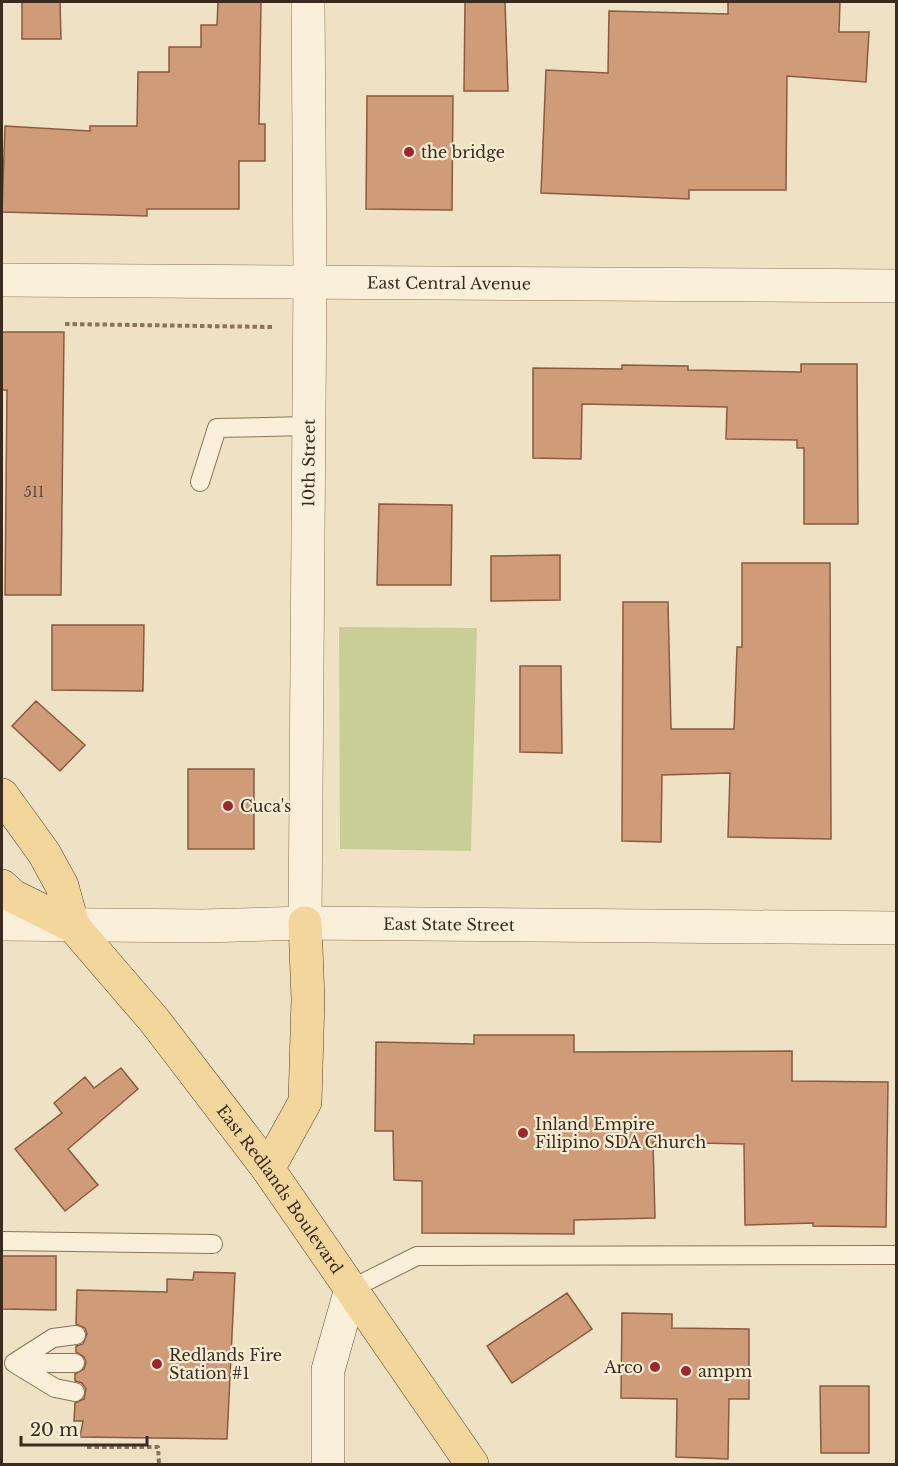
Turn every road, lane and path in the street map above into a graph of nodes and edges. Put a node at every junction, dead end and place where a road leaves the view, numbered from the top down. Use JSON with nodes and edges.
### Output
{"nodes":[{"id":1,"x":308,"y":2,"type":"edge"},
{"id":2,"x":2,"y":280,"type":"edge"},
{"id":3,"x":310,"y":280,"type":"junction"},
{"id":4,"x":897,"y":286,"type":"edge"},
{"id":5,"x":65,"y":324,"type":"dead end"},
{"id":6,"x":308,"y":328,"type":"junction"},
{"id":7,"x":308,"y":426,"type":"junction"},
{"id":8,"x":200,"y":482,"type":"dead end"},
{"id":9,"x":2,"y":795,"type":"edge"},
{"id":10,"x":2,"y":886,"type":"edge"},
{"id":11,"x":306,"y":923,"type":"junction"},
{"id":12,"x":2,"y":924,"type":"edge"},
{"id":13,"x":73,"y":926,"type":"junction"},
{"id":14,"x":897,"y":928,"type":"edge"},
{"id":15,"x":268,"y":1169,"type":"junction"},
{"id":16,"x":2,"y":1241,"type":"edge"},
{"id":17,"x":213,"y":1244,"type":"dead end"},
{"id":18,"x":897,"y":1256,"type":"edge"},
{"id":19,"x":351,"y":1288,"type":"junction"},
{"id":20,"x":76,"y":1335,"type":"dead end"},
{"id":21,"x":8,"y":1363,"type":"edge"},
{"id":22,"x":75,"y":1363,"type":"dead end"},
{"id":23,"x":75,"y":1392,"type":"dead end"},
{"id":24,"x":87,"y":1447,"type":"dead end"},
{"id":25,"x":159,"y":1464,"type":"edge"},
{"id":26,"x":328,"y":1464,"type":"edge"},
{"id":27,"x":472,"y":1464,"type":"edge"}],
"edges":[{"from":1,"to":3,"type":"street","name":"10th Street"},
{"from":2,"to":3,"type":"street","name":"East Central Avenue"},
{"from":3,"to":4,"type":"street","name":"East Central Avenue"},
{"from":3,"to":6,"type":"street","name":"10th Street"},
{"from":5,"to":6,"type":"path"},
{"from":6,"to":7,"type":"street","name":"10th Street"},
{"from":7,"to":8,"type":"lane"},
{"from":7,"to":11,"type":"street","name":"10th Street"},
{"from":9,"to":13,"type":"main road","name":"East Redlands Boulevard"},
{"from":10,"to":13,"type":"main road","name":"East Redlands Boulevard"},
{"from":11,"to":13,"type":"street","name":"East State Street"},
{"from":11,"to":14,"type":"street","name":"East State Street"},
{"from":11,"to":15,"type":"main road"},
{"from":12,"to":13,"type":"street","name":"East State Street"},
{"from":13,"to":15,"type":"main road","name":"East Redlands Boulevard"},
{"from":15,"to":19,"type":"main road","name":"East Redlands Boulevard"},
{"from":16,"to":17,"type":"lane"},
{"from":18,"to":19,"type":"lane"},
{"from":19,"to":26,"type":"street"},
{"from":19,"to":27,"type":"main road","name":"East Redlands Boulevard"},
{"from":20,"to":21,"type":"lane"},
{"from":21,"to":22,"type":"lane"},
{"from":21,"to":23,"type":"lane"},
{"from":24,"to":25,"type":"path"}]}
